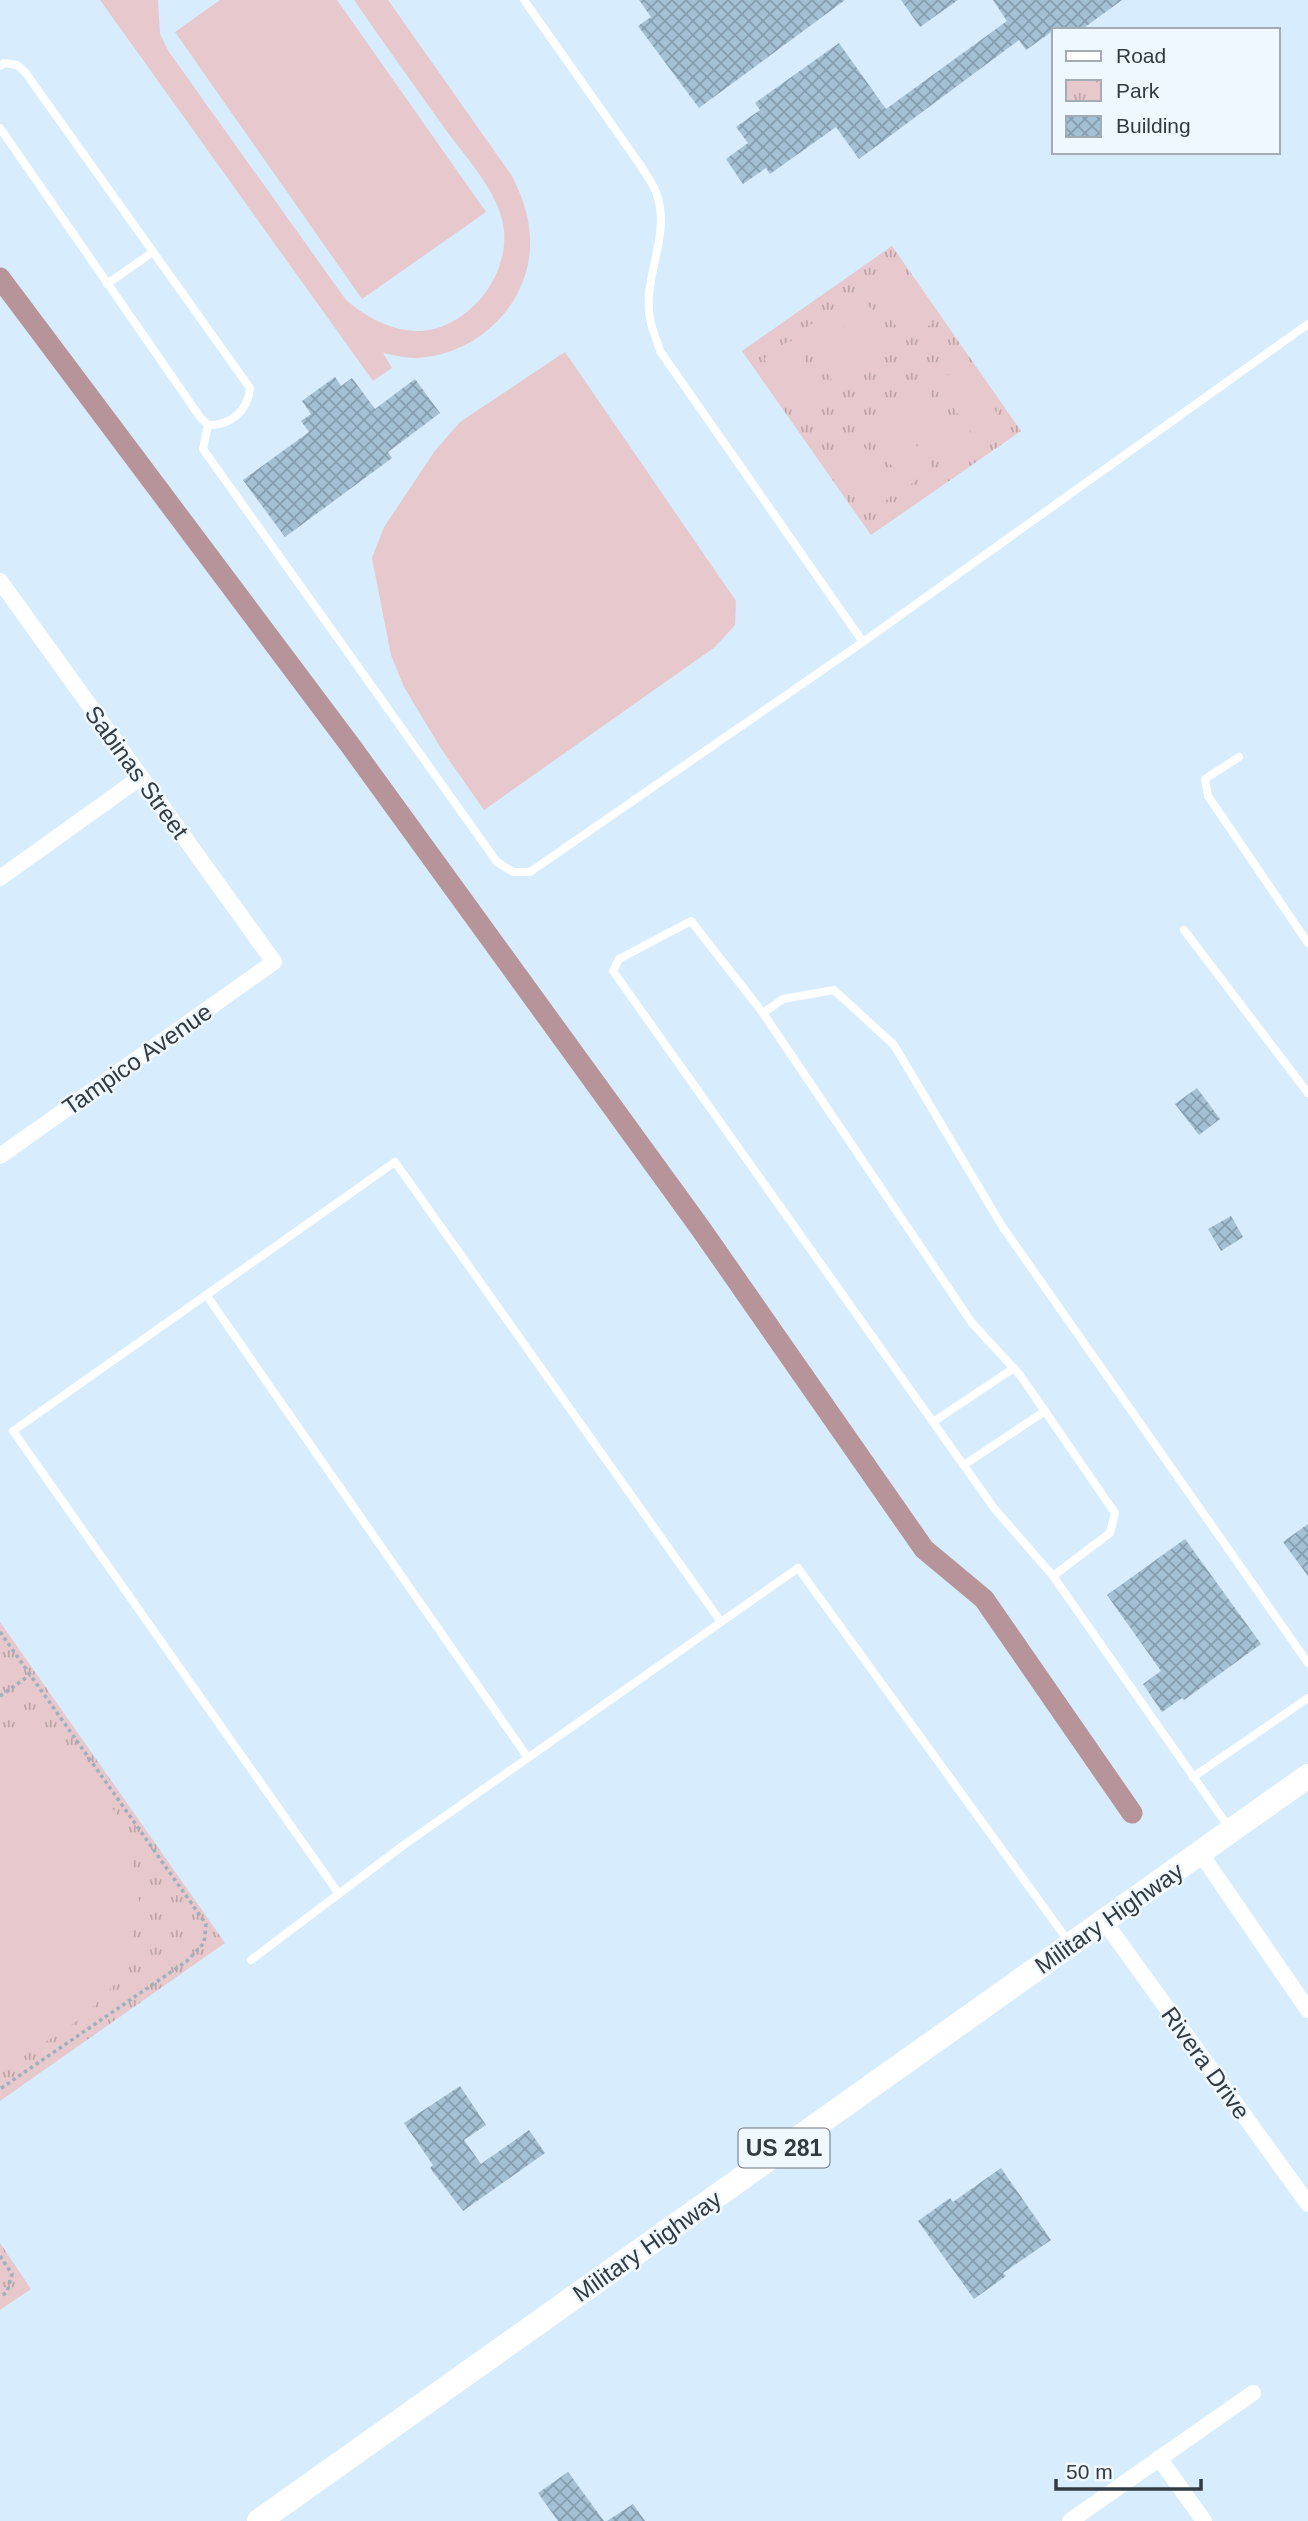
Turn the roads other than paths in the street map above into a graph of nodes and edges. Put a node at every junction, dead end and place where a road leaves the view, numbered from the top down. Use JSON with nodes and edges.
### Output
{"nodes":[{"id":1,"x":524,"y":0,"type":"edge"},
{"id":2,"x":0,"y":66,"type":"edge"},
{"id":3,"x":0,"y":128,"type":"edge"},
{"id":4,"x":153,"y":251,"type":"junction"},
{"id":5,"x":107,"y":284,"type":"junction"},
{"id":6,"x":1308,"y":324,"type":"edge"},
{"id":7,"x":208,"y":425,"type":"junction"},
{"id":8,"x":3,"y":592,"type":"edge"},
{"id":9,"x":863,"y":642,"type":"junction"},
{"id":10,"x":1239,"y":757,"type":"dead end"},
{"id":11,"x":141,"y":777,"type":"junction"},
{"id":12,"x":0,"y":878,"type":"edge"},
{"id":13,"x":1184,"y":930,"type":"dead end"},
{"id":14,"x":1308,"y":943,"type":"edge"},
{"id":15,"x":274,"y":962,"type":"joint"},
{"id":16,"x":763,"y":1013,"type":"junction"},
{"id":17,"x":1308,"y":1093,"type":"edge"},
{"id":18,"x":0,"y":1156,"type":"edge"},
{"id":19,"x":207,"y":1296,"type":"junction"},
{"id":20,"x":1014,"y":1368,"type":"junction"},
{"id":21,"x":1045,"y":1411,"type":"junction"},
{"id":22,"x":933,"y":1422,"type":"junction"},
{"id":23,"x":964,"y":1465,"type":"junction"},
{"id":24,"x":1053,"y":1576,"type":"junction"},
{"id":25,"x":721,"y":1622,"type":"junction"},
{"id":26,"x":1308,"y":1663,"type":"edge"},
{"id":27,"x":1308,"y":1698,"type":"edge"},
{"id":28,"x":528,"y":1758,"type":"junction"},
{"id":29,"x":1308,"y":1776,"type":"edge"},
{"id":30,"x":1194,"y":1777,"type":"junction"},
{"id":31,"x":1232,"y":1831,"type":"junction"},
{"id":32,"x":1201,"y":1854,"type":"junction"},
{"id":33,"x":339,"y":1894,"type":"junction"},
{"id":34,"x":1104,"y":1921,"type":"junction"},
{"id":35,"x":1070,"y":1944,"type":"junction"},
{"id":36,"x":251,"y":1960,"type":"dead end"},
{"id":37,"x":1308,"y":2010,"type":"edge"},
{"id":38,"x":1308,"y":2204,"type":"edge"},
{"id":39,"x":1253,"y":2393,"type":"dead end"},
{"id":40,"x":1159,"y":2458,"type":"junction"},
{"id":41,"x":259,"y":2521,"type":"edge"},
{"id":42,"x":1070,"y":2521,"type":"edge"},
{"id":43,"x":1204,"y":2521,"type":"edge"}],
"edges":[{"from":1,"to":9,"type":"lane"},
{"from":2,"to":4,"type":"lane"},
{"from":3,"to":5,"type":"lane"},
{"from":4,"to":5,"type":"lane"},
{"from":4,"to":7,"type":"lane"},
{"from":5,"to":7,"type":"lane"},
{"from":6,"to":9,"type":"lane"},
{"from":7,"to":9,"type":"lane"},
{"from":8,"to":11,"type":"street","name":"Sabinas Street"},
{"from":10,"to":14,"type":"lane"},
{"from":11,"to":12,"type":"street"},
{"from":11,"to":15,"type":"street","name":"Sabinas Street"},
{"from":13,"to":17,"type":"lane"},
{"from":15,"to":18,"type":"street","name":"Tampico Avenue"},
{"from":16,"to":20,"type":"lane"},
{"from":16,"to":22,"type":"lane"},
{"from":16,"to":26,"type":"lane"},
{"from":19,"to":25,"type":"lane"},
{"from":19,"to":28,"type":"lane"},
{"from":19,"to":33,"type":"lane"},
{"from":20,"to":21,"type":"lane"},
{"from":20,"to":22,"type":"lane"},
{"from":21,"to":23,"type":"lane"},
{"from":21,"to":24,"type":"lane"},
{"from":22,"to":23,"type":"lane"},
{"from":23,"to":24,"type":"lane"},
{"from":24,"to":30,"type":"lane"},
{"from":25,"to":28,"type":"lane"},
{"from":25,"to":35,"type":"lane"},
{"from":27,"to":30,"type":"lane"},
{"from":28,"to":33,"type":"lane"},
{"from":29,"to":31,"type":"main road","name":"Military Highway","number":"US 281"},
{"from":30,"to":31,"type":"lane"},
{"from":31,"to":32,"type":"main road","name":"Military Highway","number":"US 281"},
{"from":32,"to":34,"type":"main road","name":"Military Highway","number":"US 281"},
{"from":32,"to":37,"type":"street"},
{"from":33,"to":36,"type":"lane"},
{"from":34,"to":35,"type":"main road","name":"Military Highway","number":"US 281"},
{"from":34,"to":38,"type":"street","name":"Rivera Drive"},
{"from":35,"to":41,"type":"main road","name":"Military Highway","number":"US 281"},
{"from":39,"to":40,"type":"street"},
{"from":40,"to":42,"type":"street"},
{"from":40,"to":43,"type":"street"}]}
